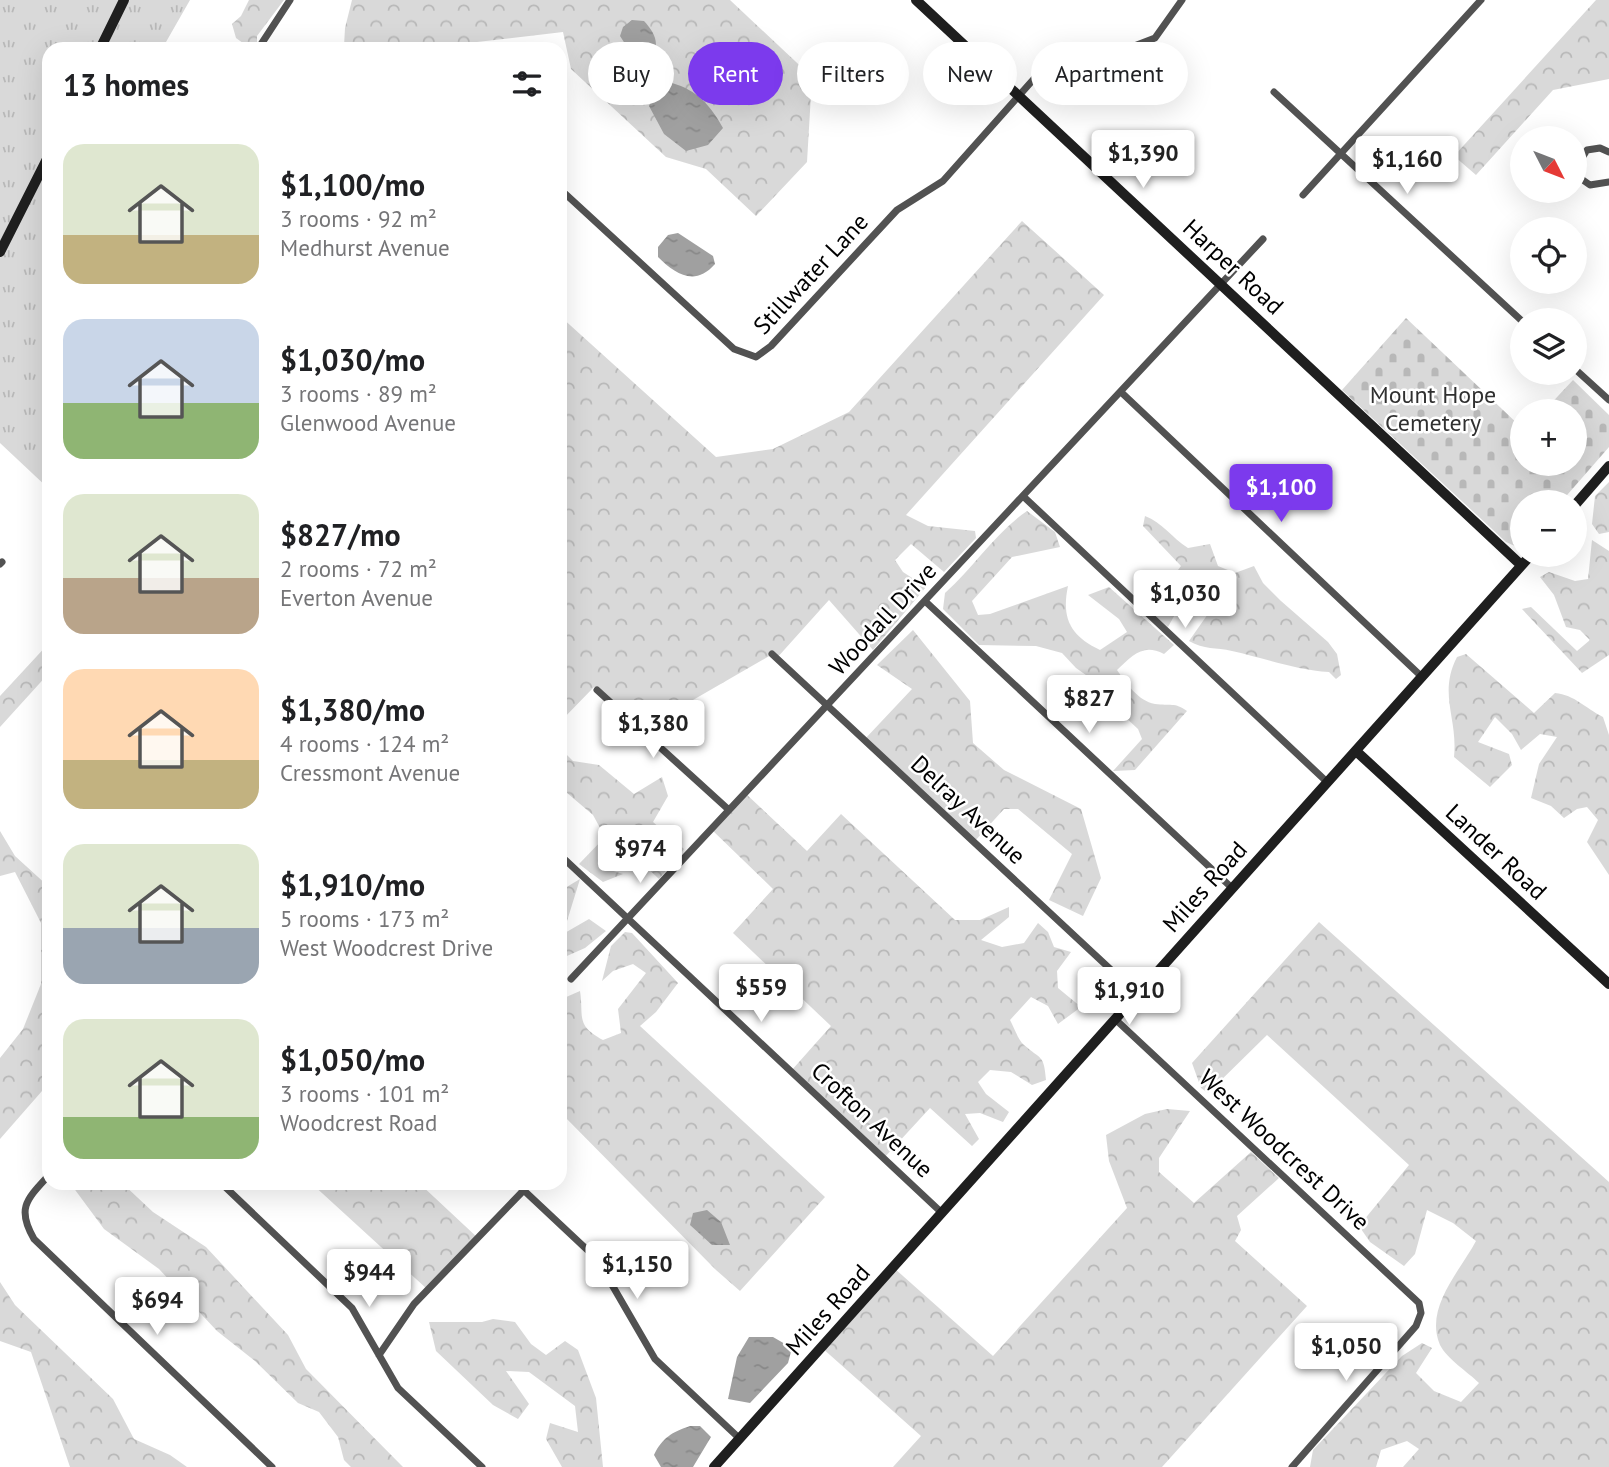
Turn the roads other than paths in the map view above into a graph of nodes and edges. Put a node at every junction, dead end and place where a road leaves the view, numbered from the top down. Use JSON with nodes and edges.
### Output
{"nodes":[{"id":1,"x":124,"y":0,"type":"edge"},
{"id":2,"x":290,"y":0,"type":"edge"},
{"id":3,"x":916,"y":0,"type":"edge"},
{"id":4,"x":1182,"y":0,"type":"edge"},
{"id":5,"x":1480,"y":0,"type":"edge"},
{"id":6,"x":103,"y":42,"type":"edge"},
{"id":7,"x":263,"y":42,"type":"edge"},
{"id":8,"x":1274,"y":92,"type":"dead end"},
{"id":9,"x":1020,"y":96,"type":"junction"},
{"id":10,"x":1609,"y":152,"type":"edge"},
{"id":11,"x":1341,"y":155,"type":"junction"},
{"id":12,"x":42,"y":169,"type":"edge"},
{"id":13,"x":1609,"y":182,"type":"edge"},
{"id":14,"x":567,"y":195,"type":"edge"},
{"id":15,"x":1303,"y":195,"type":"dead end"},
{"id":16,"x":1263,"y":239,"type":"dead end"},
{"id":17,"x":0,"y":252,"type":"edge"},
{"id":18,"x":1221,"y":284,"type":"junction"},
{"id":19,"x":1510,"y":310,"type":"edge"},
{"id":20,"x":1587,"y":380,"type":"edge"},
{"id":21,"x":1122,"y":393,"type":"junction"},
{"id":22,"x":1609,"y":400,"type":"edge"},
{"id":23,"x":1609,"y":466,"type":"edge"},
{"id":24,"x":1587,"y":491,"type":"edge"},
{"id":25,"x":1024,"y":497,"type":"junction"},
{"id":26,"x":1510,"y":555,"type":"edge"},
{"id":27,"x":1519,"y":567,"type":"edge"},
{"id":28,"x":926,"y":602,"type":"junction"},
{"id":29,"x":772,"y":654,"type":"dead end"},
{"id":30,"x":1421,"y":676,"type":"junction"},
{"id":31,"x":597,"y":690,"type":"dead end"},
{"id":32,"x":827,"y":705,"type":"junction"},
{"id":33,"x":1356,"y":751,"type":"junction"},
{"id":34,"x":1327,"y":782,"type":"junction"},
{"id":35,"x":729,"y":810,"type":"junction"},
{"id":36,"x":567,"y":862,"type":"edge"},
{"id":37,"x":1232,"y":888,"type":"junction"},
{"id":38,"x":628,"y":919,"type":"junction"},
{"id":39,"x":571,"y":979,"type":"dead end"},
{"id":40,"x":1609,"y":984,"type":"edge"},
{"id":41,"x":1137,"y":994,"type":"junction"},
{"id":42,"x":1115,"y":1019,"type":"junction"},
{"id":43,"x":42,"y":1182,"type":"edge"},
{"id":44,"x":228,"y":1190,"type":"edge"},
{"id":45,"x":524,"y":1190,"type":"joint"},
{"id":46,"x":942,"y":1213,"type":"junction"},
{"id":47,"x":379,"y":1355,"type":"junction"},
{"id":48,"x":739,"y":1438,"type":"junction"},
{"id":49,"x":272,"y":1467,"type":"edge"},
{"id":50,"x":482,"y":1467,"type":"edge"},
{"id":51,"x":714,"y":1467,"type":"edge"},
{"id":52,"x":1292,"y":1467,"type":"edge"}],
"edges":[{"from":1,"to":6,"type":"street"},
{"from":2,"to":7,"type":"street"},
{"from":3,"to":9,"type":"street","name":"Harper Road"},
{"from":4,"to":9,"type":"street"},
{"from":5,"to":11,"type":"street"},
{"from":8,"to":11,"type":"street"},
{"from":9,"to":14,"type":"street","name":"Stillwater Lane"},
{"from":9,"to":18,"type":"street","name":"Harper Road"},
{"from":10,"to":13,"type":"street"},
{"from":11,"to":15,"type":"street"},
{"from":11,"to":19,"type":"street"},
{"from":12,"to":17,"type":"street"},
{"from":16,"to":18,"type":"street","name":"Woodall Drive"},
{"from":18,"to":21,"type":"street","name":"Woodall Drive"},
{"from":18,"to":26,"type":"street","name":"Harper Road"},
{"from":20,"to":22,"type":"street"},
{"from":21,"to":25,"type":"street","name":"Woodall Drive"},
{"from":21,"to":30,"type":"street"},
{"from":23,"to":24,"type":"street"},
{"from":25,"to":28,"type":"street","name":"Woodall Drive"},
{"from":25,"to":34,"type":"street"},
{"from":27,"to":30,"type":"street","name":"Miles Road"},
{"from":28,"to":32,"type":"street","name":"Woodall Drive"},
{"from":28,"to":37,"type":"street"},
{"from":29,"to":32,"type":"street","name":"Delray Avenue"},
{"from":30,"to":33,"type":"street","name":"Miles Road"},
{"from":31,"to":35,"type":"street"},
{"from":32,"to":35,"type":"street","name":"Woodall Drive"},
{"from":32,"to":41,"type":"street","name":"Delray Avenue"},
{"from":33,"to":34,"type":"street","name":"Miles Road"},
{"from":33,"to":40,"type":"street","name":"Lander Road"},
{"from":34,"to":37,"type":"street","name":"Miles Road"},
{"from":35,"to":38,"type":"street","name":"Woodall Drive"},
{"from":36,"to":38,"type":"street","name":"Crofton Avenue"},
{"from":37,"to":41,"type":"street","name":"Miles Road"},
{"from":38,"to":39,"type":"street","name":"Woodall Drive"},
{"from":38,"to":46,"type":"street","name":"Crofton Avenue"},
{"from":41,"to":42,"type":"street","name":"Miles Road"},
{"from":42,"to":46,"type":"street","name":"Miles Road"},
{"from":42,"to":52,"type":"street","name":"West Woodcrest Drive"},
{"from":43,"to":49,"type":"street"},
{"from":44,"to":47,"type":"street"},
{"from":45,"to":47,"type":"street"},
{"from":45,"to":48,"type":"street"},
{"from":46,"to":48,"type":"street","name":"Miles Road"},
{"from":47,"to":50,"type":"street"},
{"from":48,"to":51,"type":"street","name":"Miles Road"}]}
